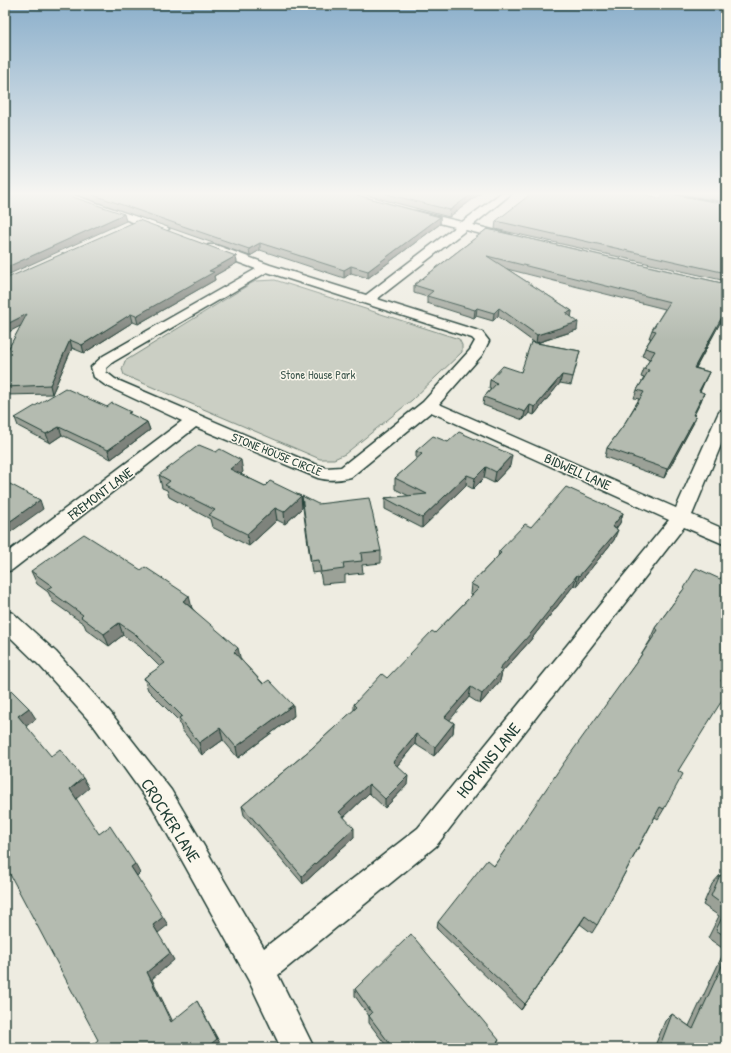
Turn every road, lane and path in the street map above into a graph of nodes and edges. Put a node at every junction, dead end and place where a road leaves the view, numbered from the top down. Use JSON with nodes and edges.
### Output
{"nodes":[{"id":1,"x":442,"y":242,"type":"edge"},
{"id":2,"x":199,"y":243,"type":"edge"},
{"id":3,"x":266,"y":268,"type":"junction"},
{"id":4,"x":368,"y":300,"type":"junction"},
{"id":5,"x":430,"y":405,"type":"junction"},
{"id":6,"x":726,"y":414,"type":"edge"},
{"id":7,"x":194,"y":420,"type":"junction"},
{"id":8,"x":682,"y":517,"type":"junction"},
{"id":9,"x":726,"y":538,"type":"edge"},
{"id":10,"x":5,"y":565,"type":"edge"},
{"id":11,"x":5,"y":619,"type":"edge"},
{"id":12,"x":260,"y":970,"type":"junction"},
{"id":13,"x":298,"y":1048,"type":"edge"}],
"edges":[{"from":1,"to":4,"type":"street"},
{"from":2,"to":3,"type":"street"},
{"from":3,"to":4,"type":"street","name":"STONE HOUSE CIRCLE"},
{"from":3,"to":7,"type":"street","name":"STONE HOUSE CIRCLE"},
{"from":4,"to":5,"type":"street","name":"STONE HOUSE CIRCLE"},
{"from":5,"to":7,"type":"street","name":"STONE HOUSE CIRCLE"},
{"from":5,"to":8,"type":"street","name":"BIDWELL LANE"},
{"from":6,"to":8,"type":"street","name":"HOPKINS LANE"},
{"from":7,"to":10,"type":"street","name":"FREMONT LANE"},
{"from":8,"to":9,"type":"street","name":"BIDWELL LANE"},
{"from":8,"to":12,"type":"street","name":"HOPKINS LANE"},
{"from":11,"to":12,"type":"street","name":"CROCKER LANE"},
{"from":12,"to":13,"type":"street","name":"CROCKER LANE"}]}
